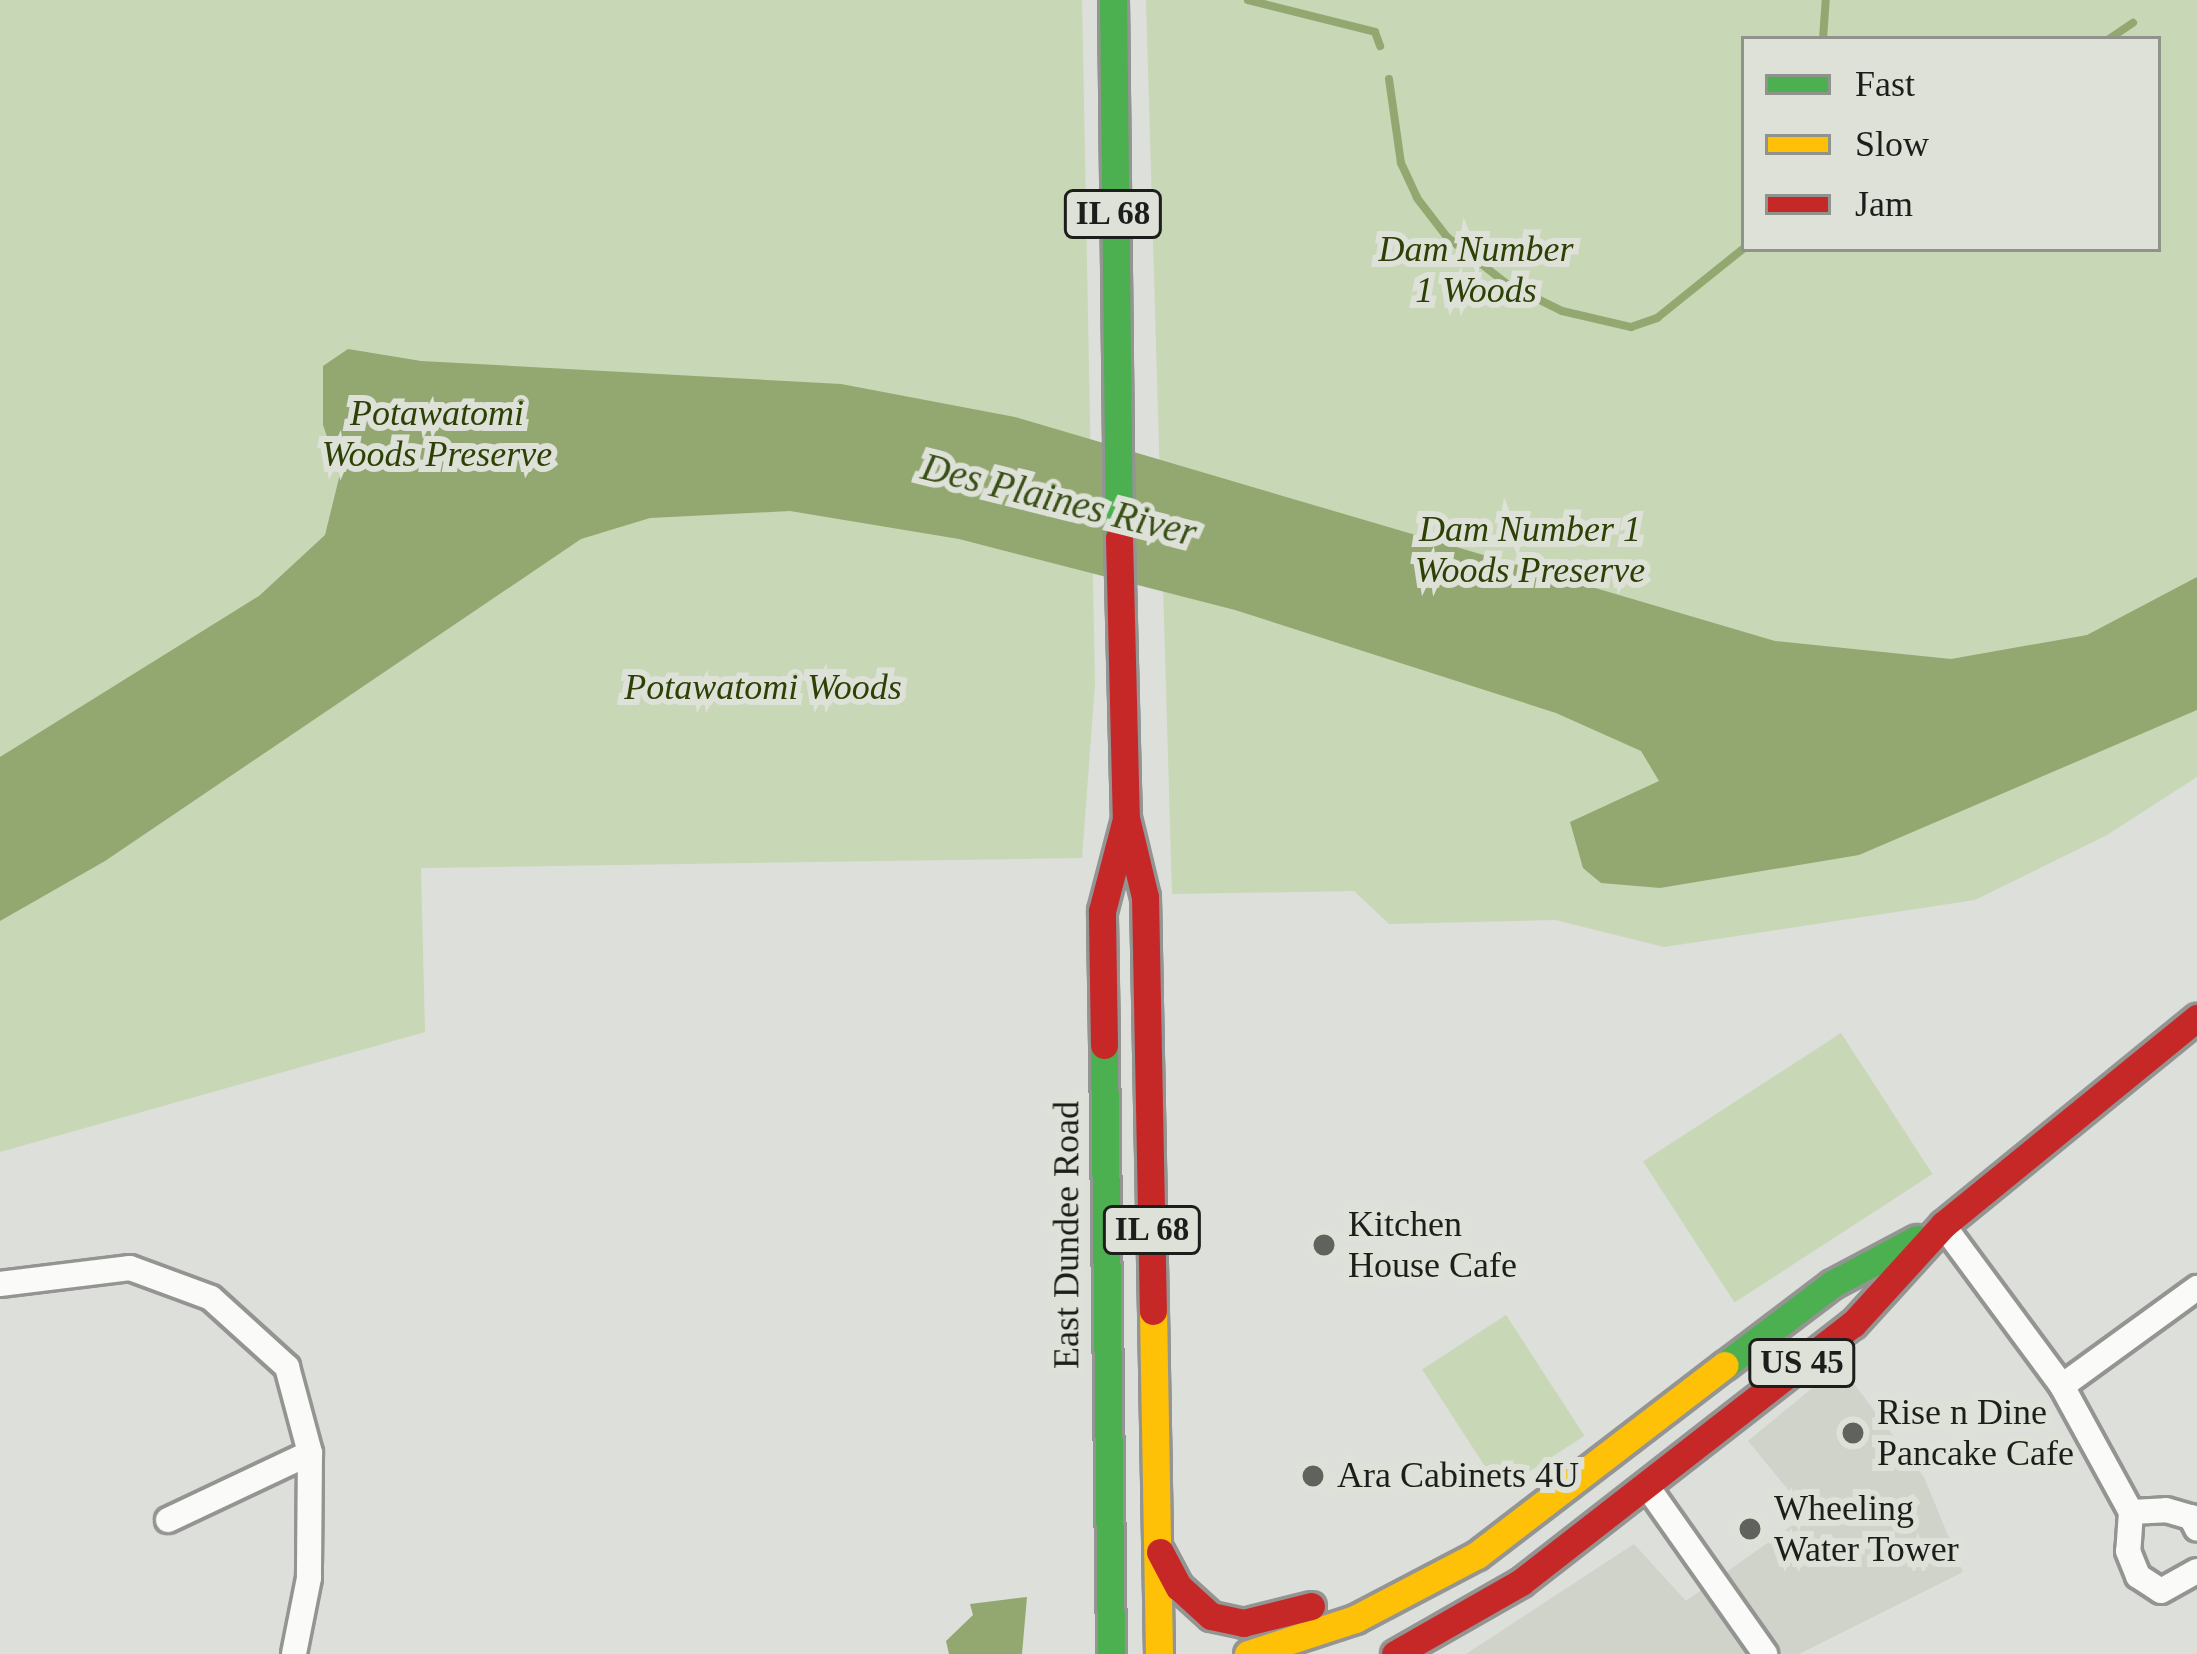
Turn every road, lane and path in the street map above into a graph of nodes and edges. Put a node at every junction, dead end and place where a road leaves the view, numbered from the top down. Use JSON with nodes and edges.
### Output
{"nodes":[{"id":1,"x":1113,"y":0,"type":"edge"},
{"id":2,"x":1126,"y":818,"type":"junction"},
{"id":3,"x":2197,"y":1018,"type":"edge"},
{"id":4,"x":1943,"y":1225,"type":"junction"},
{"id":5,"x":0,"y":1285,"type":"edge"},
{"id":6,"x":2197,"y":1288,"type":"edge"},
{"id":7,"x":2062,"y":1386,"type":"junction"},
{"id":8,"x":310,"y":1453,"type":"junction"},
{"id":9,"x":1646,"y":1485,"type":"junction"},
{"id":10,"x":2132,"y":1512,"type":"junction"},
{"id":11,"x":168,"y":1520,"type":"dead end"},
{"id":12,"x":2197,"y":1529,"type":"edge"},
{"id":13,"x":1159,"y":1550,"type":"junction"},
{"id":14,"x":1477,"y":1555,"type":"junction"},
{"id":15,"x":2197,"y":1571,"type":"edge"},
{"id":16,"x":294,"y":1654,"type":"edge"},
{"id":17,"x":1111,"y":1654,"type":"edge"},
{"id":18,"x":1159,"y":1654,"type":"edge"},
{"id":19,"x":1248,"y":1654,"type":"edge"},
{"id":20,"x":1395,"y":1654,"type":"edge"},
{"id":21,"x":1765,"y":1654,"type":"edge"}],
"edges":[{"from":1,"to":2,"type":"main road","name":"East Dundee Road","number":"IL 68"},
{"from":2,"to":13,"type":"main road","name":"East Dundee Road","number":"IL 68"},
{"from":2,"to":17,"type":"main road","name":"East Dundee Road","number":"IL 68"},
{"from":3,"to":4,"type":"main road","number":"US 45"},
{"from":4,"to":7,"type":"street"},
{"from":4,"to":9,"type":"main road","number":"US 45"},
{"from":4,"to":14,"type":"main road","number":"US 45"},
{"from":5,"to":8,"type":"street"},
{"from":6,"to":7,"type":"street"},
{"from":7,"to":10,"type":"street"},
{"from":8,"to":11,"type":"street"},
{"from":8,"to":16,"type":"street"},
{"from":9,"to":20,"type":"main road","number":"US 45"},
{"from":9,"to":21,"type":"street"},
{"from":10,"to":12,"type":"street"},
{"from":10,"to":15,"type":"street"},
{"from":13,"to":14,"type":"main road"},
{"from":13,"to":18,"type":"main road","name":"East Dundee Road","number":"IL 68"},
{"from":14,"to":19,"type":"main road","number":"US 45"}]}
